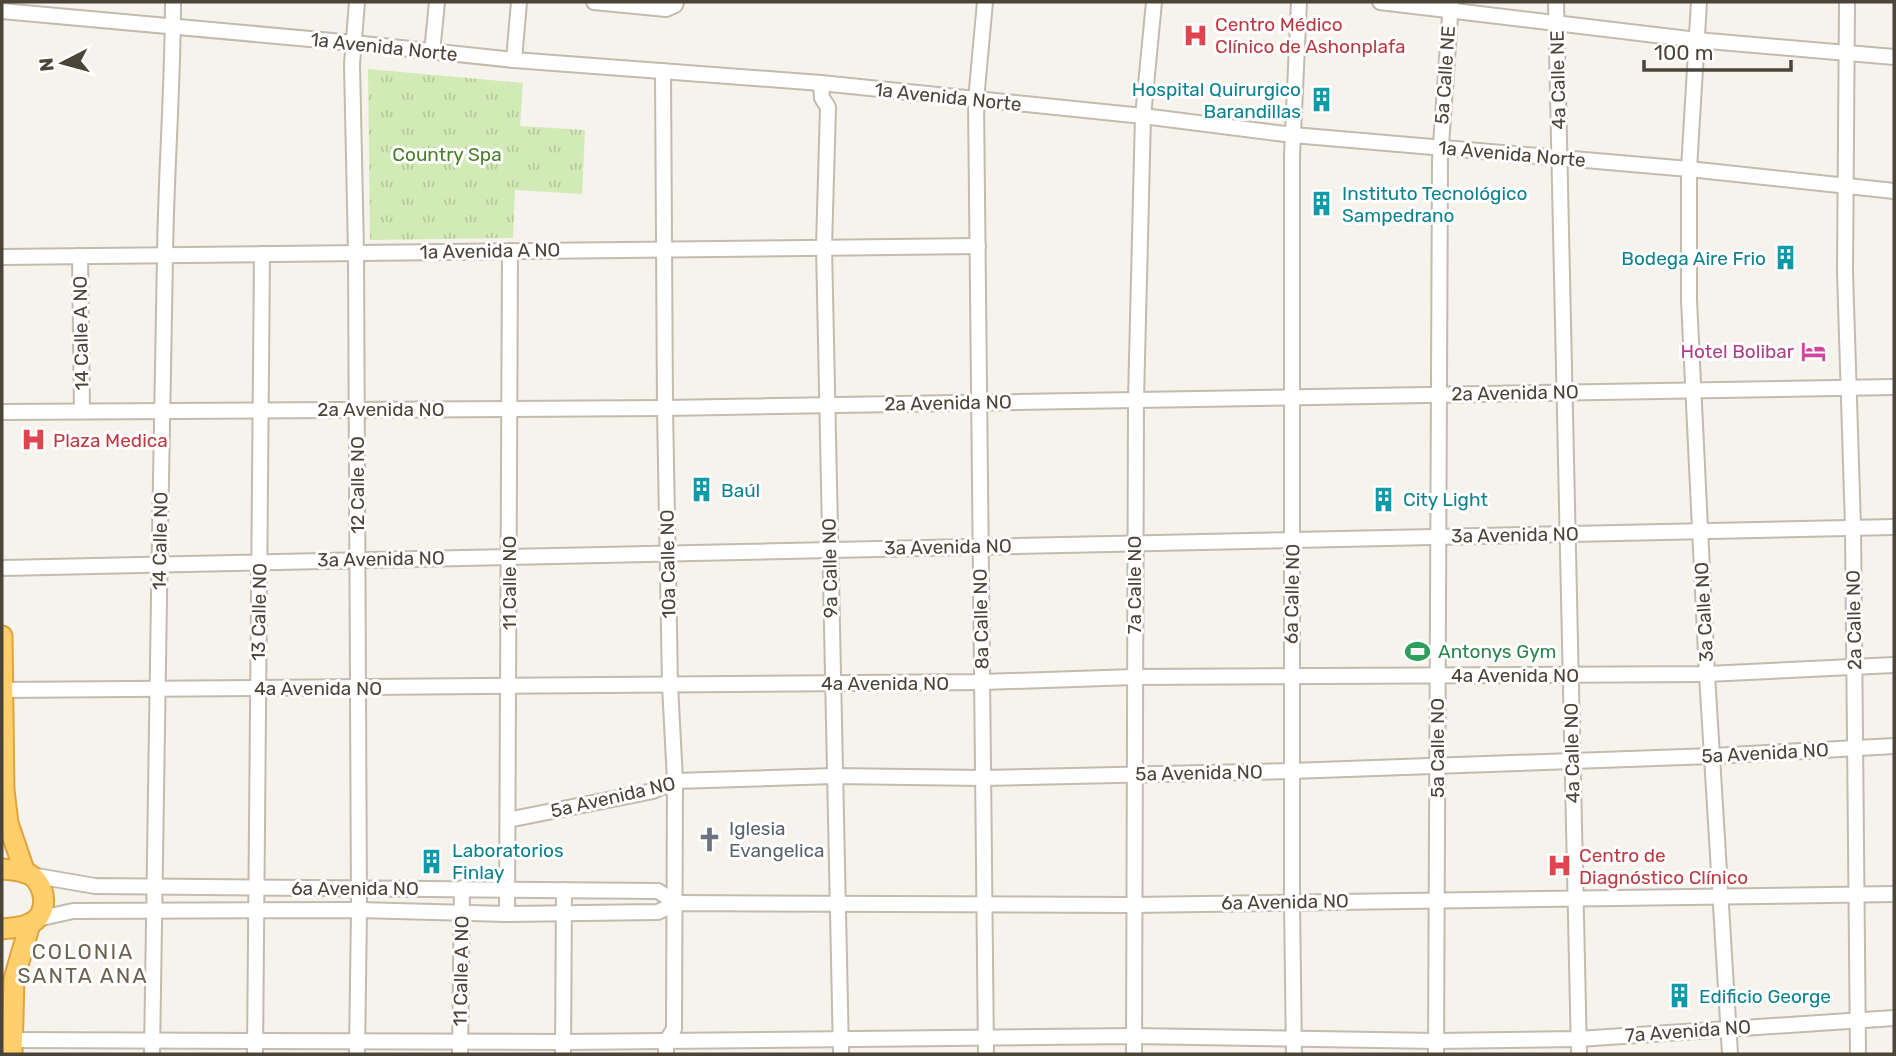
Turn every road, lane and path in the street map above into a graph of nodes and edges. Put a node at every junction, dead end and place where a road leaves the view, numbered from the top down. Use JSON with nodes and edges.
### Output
{"nodes":[{"id":1,"x":82,"y":2,"type":"edge"},
{"id":2,"x":173,"y":2,"type":"edge"},
{"id":3,"x":358,"y":2,"type":"edge"},
{"id":4,"x":437,"y":2,"type":"edge"},
{"id":5,"x":519,"y":2,"type":"edge"},
{"id":6,"x":594,"y":2,"type":"edge"},
{"id":7,"x":676,"y":2,"type":"edge"},
{"id":8,"x":985,"y":2,"type":"edge"},
{"id":9,"x":1154,"y":2,"type":"edge"},
{"id":10,"x":1299,"y":2,"type":"edge"},
{"id":11,"x":1380,"y":2,"type":"edge"},
{"id":12,"x":1556,"y":2,"type":"edge"},
{"id":13,"x":1699,"y":2,"type":"edge"},
{"id":14,"x":1847,"y":2,"type":"edge"},
{"id":15,"x":1450,"y":5,"type":"edge"},
{"id":16,"x":2,"y":11,"type":"edge"},
{"id":17,"x":82,"y":18,"type":"junction"},
{"id":18,"x":1556,"y":21,"type":"junction"},
{"id":19,"x":173,"y":27,"type":"junction"},
{"id":20,"x":1697,"y":40,"type":"junction"},
{"id":21,"x":354,"y":43,"type":"junction"},
{"id":22,"x":432,"y":52,"type":"junction"},
{"id":23,"x":1847,"y":52,"type":"junction"},
{"id":24,"x":1894,"y":57,"type":"edge"},
{"id":25,"x":514,"y":60,"type":"junction"},
{"id":26,"x":663,"y":71,"type":"junction"},
{"id":27,"x":821,"y":83,"type":"junction"},
{"id":28,"x":976,"y":100,"type":"junction"},
{"id":29,"x":1143,"y":116,"type":"junction"},
{"id":30,"x":1293,"y":135,"type":"junction"},
{"id":31,"x":1441,"y":147,"type":"junction"},
{"id":32,"x":1560,"y":158,"type":"junction"},
{"id":33,"x":1689,"y":169,"type":"junction"},
{"id":34,"x":1846,"y":186,"type":"junction"},
{"id":35,"x":1894,"y":191,"type":"edge"},
{"id":36,"x":978,"y":246,"type":"junction"},
{"id":37,"x":824,"y":247,"type":"junction"},
{"id":38,"x":665,"y":249,"type":"junction"},
{"id":39,"x":510,"y":251,"type":"junction"},
{"id":40,"x":356,"y":253,"type":"junction"},
{"id":41,"x":262,"y":254,"type":"junction"},
{"id":42,"x":165,"y":255,"type":"junction"},
{"id":43,"x":79,"y":256,"type":"junction"},
{"id":44,"x":2,"y":257,"type":"edge"},
{"id":45,"x":1894,"y":387,"type":"edge"},
{"id":46,"x":1849,"y":388,"type":"junction"},
{"id":47,"x":1692,"y":390,"type":"junction"},
{"id":48,"x":1565,"y":393,"type":"junction"},
{"id":49,"x":1437,"y":395,"type":"junction"},
{"id":50,"x":1291,"y":397,"type":"junction"},
{"id":51,"x":1136,"y":400,"type":"junction"},
{"id":52,"x":979,"y":403,"type":"junction"},
{"id":53,"x":827,"y":405,"type":"junction"},
{"id":54,"x":509,"y":408,"type":"junction"},
{"id":55,"x":665,"y":408,"type":"junction"},
{"id":56,"x":261,"y":409,"type":"junction"},
{"id":57,"x":356,"y":409,"type":"junction"},
{"id":58,"x":164,"y":410,"type":"junction"},
{"id":59,"x":82,"y":411,"type":"junction"},
{"id":60,"x":2,"y":412,"type":"edge"},
{"id":61,"x":1853,"y":527,"type":"junction"},
{"id":62,"x":1894,"y":527,"type":"edge"},
{"id":63,"x":1700,"y":531,"type":"junction"},
{"id":64,"x":1568,"y":534,"type":"junction"},
{"id":65,"x":1437,"y":537,"type":"junction"},
{"id":66,"x":1293,"y":540,"type":"junction"},
{"id":67,"x":1135,"y":543,"type":"junction"},
{"id":68,"x":981,"y":546,"type":"junction"},
{"id":69,"x":830,"y":550,"type":"junction"},
{"id":70,"x":668,"y":553,"type":"junction"},
{"id":71,"x":509,"y":556,"type":"junction"},
{"id":72,"x":357,"y":560,"type":"junction"},
{"id":73,"x":259,"y":562,"type":"junction"},
{"id":74,"x":159,"y":564,"type":"junction"},
{"id":75,"x":2,"y":568,"type":"edge"},
{"id":76,"x":2,"y":636,"type":"edge"},
{"id":77,"x":1894,"y":664,"type":"edge"},
{"id":78,"x":1855,"y":666,"type":"junction"},
{"id":79,"x":1707,"y":674,"type":"junction"},
{"id":80,"x":1437,"y":675,"type":"junction"},
{"id":81,"x":1571,"y":675,"type":"junction"},
{"id":82,"x":1292,"y":676,"type":"junction"},
{"id":83,"x":1134,"y":677,"type":"junction"},
{"id":84,"x":982,"y":682,"type":"junction"},
{"id":85,"x":833,"y":683,"type":"junction"},
{"id":86,"x":670,"y":685,"type":"junction"},
{"id":87,"x":508,"y":686,"type":"junction"},
{"id":88,"x":157,"y":687,"type":"junction"},
{"id":89,"x":358,"y":688,"type":"junction"},
{"id":90,"x":258,"y":689,"type":"junction"},
{"id":91,"x":2,"y":690,"type":"edge"},
{"id":92,"x":1894,"y":746,"type":"edge"},
{"id":93,"x":1854,"y":748,"type":"junction"},
{"id":94,"x":1712,"y":756,"type":"junction"},
{"id":95,"x":1573,"y":759,"type":"junction"},
{"id":96,"x":1437,"y":765,"type":"junction"},
{"id":97,"x":1292,"y":771,"type":"junction"},
{"id":98,"x":1134,"y":775,"type":"junction"},
{"id":99,"x":834,"y":776,"type":"junction"},
{"id":100,"x":983,"y":778,"type":"junction"},
{"id":101,"x":675,"y":781,"type":"junction"},
{"id":102,"x":508,"y":820,"type":"junction"},
{"id":103,"x":2,"y":869,"type":"edge"},
{"id":104,"x":28,"y":874,"type":"junction"},
{"id":105,"x":153,"y":886,"type":"junction"},
{"id":106,"x":256,"y":888,"type":"junction"},
{"id":107,"x":359,"y":888,"type":"junction"},
{"id":108,"x":462,"y":888,"type":"junction"},
{"id":109,"x":508,"y":888,"type":"junction"},
{"id":110,"x":564,"y":890,"type":"junction"},
{"id":111,"x":1894,"y":894,"type":"edge"},
{"id":112,"x":1856,"y":896,"type":"junction"},
{"id":113,"x":1719,"y":897,"type":"junction"},
{"id":114,"x":1575,"y":898,"type":"junction"},
{"id":115,"x":1436,"y":900,"type":"junction"},
{"id":116,"x":676,"y":902,"type":"junction"},
{"id":117,"x":1292,"y":902,"type":"junction"},
{"id":118,"x":837,"y":904,"type":"junction"},
{"id":119,"x":984,"y":905,"type":"junction"},
{"id":120,"x":1133,"y":905,"type":"junction"},
{"id":121,"x":359,"y":910,"type":"junction"},
{"id":122,"x":153,"y":911,"type":"junction"},
{"id":123,"x":256,"y":911,"type":"junction"},
{"id":124,"x":461,"y":913,"type":"junction"},
{"id":125,"x":564,"y":913,"type":"junction"},
{"id":126,"x":507,"y":914,"type":"junction"},
{"id":127,"x":33,"y":921,"type":"junction"},
{"id":128,"x":2,"y":929,"type":"edge"},
{"id":129,"x":1894,"y":1018,"type":"edge"},
{"id":130,"x":1857,"y":1020,"type":"junction"},
{"id":131,"x":1729,"y":1029,"type":"junction"},
{"id":132,"x":1134,"y":1036,"type":"junction"},
{"id":133,"x":841,"y":1038,"type":"junction"},
{"id":134,"x":986,"y":1038,"type":"junction"},
{"id":135,"x":1578,"y":1039,"type":"junction"},
{"id":136,"x":12,"y":1047,"type":"edge"},
{"id":137,"x":152,"y":1047,"type":"edge"},
{"id":138,"x":255,"y":1047,"type":"edge"},
{"id":139,"x":357,"y":1047,"type":"edge"},
{"id":140,"x":1294,"y":1047,"type":"edge"},
{"id":141,"x":1436,"y":1047,"type":"edge"},
{"id":142,"x":460,"y":1048,"type":"edge"},
{"id":143,"x":563,"y":1048,"type":"edge"},
{"id":144,"x":666,"y":1048,"type":"edge"},
{"id":145,"x":841,"y":1054,"type":"edge"},
{"id":146,"x":986,"y":1054,"type":"edge"},
{"id":147,"x":1134,"y":1054,"type":"edge"},
{"id":148,"x":1578,"y":1054,"type":"edge"},
{"id":149,"x":1730,"y":1054,"type":"edge"},
{"id":150,"x":1858,"y":1054,"type":"edge"}],
"edges":[{"from":1,"to":17,"type":"street"},
{"from":2,"to":19,"type":"street","name":"14 Calle NO"},
{"from":3,"to":21,"type":"street","name":"12 Calle NO"},
{"from":4,"to":22,"type":"street"},
{"from":5,"to":25,"type":"street"},
{"from":6,"to":7,"type":"street"},
{"from":8,"to":28,"type":"street","name":"8a Calle NO"},
{"from":9,"to":29,"type":"street","name":"7a Calle NO"},
{"from":10,"to":30,"type":"street","name":"6a Calle NO"},
{"from":11,"to":15,"type":"street"},
{"from":12,"to":18,"type":"street","name":"4a Calle NE"},
{"from":13,"to":20,"type":"street","name":"3a Calle NO"},
{"from":14,"to":23,"type":"street","name":"2a Calle NO"},
{"from":15,"to":18,"type":"street"},
{"from":15,"to":31,"type":"street","name":"5a Calle NE"},
{"from":16,"to":17,"type":"street","name":"1a Avenida Norte"},
{"from":17,"to":19,"type":"street","name":"1a Avenida Norte"},
{"from":18,"to":20,"type":"street"},
{"from":18,"to":32,"type":"street","name":"4a Calle NE"},
{"from":19,"to":21,"type":"street","name":"1a Avenida Norte"},
{"from":19,"to":42,"type":"street","name":"14 Calle NO"},
{"from":20,"to":23,"type":"street"},
{"from":20,"to":33,"type":"street","name":"3a Calle NO"},
{"from":21,"to":22,"type":"street","name":"1a Avenida Norte"},
{"from":21,"to":40,"type":"street","name":"12 Calle NO"},
{"from":22,"to":25,"type":"street","name":"1a Avenida Norte"},
{"from":23,"to":24,"type":"street"},
{"from":23,"to":34,"type":"street","name":"2a Calle NO"},
{"from":25,"to":26,"type":"street","name":"1a Avenida Norte"},
{"from":26,"to":27,"type":"street","name":"1a Avenida Norte"},
{"from":26,"to":38,"type":"street","name":"10a Calle NO"},
{"from":27,"to":28,"type":"street","name":"1a Avenida Norte"},
{"from":27,"to":37,"type":"street","name":"9a Calle NO"},
{"from":28,"to":29,"type":"street","name":"1a Avenida Norte"},
{"from":28,"to":36,"type":"street","name":"8a Calle NO"},
{"from":29,"to":30,"type":"street","name":"1a Avenida Norte"},
{"from":29,"to":51,"type":"street","name":"7a Calle NO"},
{"from":30,"to":31,"type":"street","name":"1a Avenida Norte"},
{"from":30,"to":50,"type":"street","name":"6a Calle NO"},
{"from":31,"to":32,"type":"street","name":"1a Avenida Norte"},
{"from":31,"to":49,"type":"street","name":"5a Calle NO"},
{"from":32,"to":33,"type":"street","name":"1a Avenida Norte"},
{"from":32,"to":48,"type":"street","name":"4a Calle NO"},
{"from":33,"to":34,"type":"street","name":"1a Avenida Norte"},
{"from":33,"to":47,"type":"street","name":"3a Calle NO"},
{"from":34,"to":35,"type":"street","name":"1a Avenida Norte"},
{"from":34,"to":46,"type":"street","name":"2a Calle NO"},
{"from":36,"to":37,"type":"street","name":"1a Avenida A NO"},
{"from":36,"to":52,"type":"street","name":"8a Calle NO"},
{"from":37,"to":38,"type":"street","name":"1a Avenida A NO"},
{"from":37,"to":53,"type":"street","name":"9a Calle NO"},
{"from":38,"to":39,"type":"street","name":"1a Avenida A NO"},
{"from":38,"to":55,"type":"street","name":"10a Calle NO"},
{"from":39,"to":40,"type":"street","name":"1a Avenida A NO"},
{"from":39,"to":54,"type":"street","name":"11 Calle NO"},
{"from":40,"to":41,"type":"street","name":"1a Avenida A NO"},
{"from":40,"to":57,"type":"street","name":"12 Calle NO"},
{"from":41,"to":42,"type":"street","name":"1a Avenida A NO"},
{"from":41,"to":56,"type":"street","name":"13 Calle NO"},
{"from":42,"to":43,"type":"street","name":"1a Avenida A NO"},
{"from":42,"to":58,"type":"street","name":"14 Calle NO"},
{"from":43,"to":44,"type":"street","name":"1a Avenida A NO"},
{"from":43,"to":59,"type":"street","name":"14 Calle A NO"},
{"from":45,"to":46,"type":"street","name":"2a Avenida NO"},
{"from":46,"to":47,"type":"street","name":"2a Avenida NO"},
{"from":46,"to":61,"type":"street","name":"2a Calle NO"},
{"from":47,"to":48,"type":"street","name":"2a Avenida NO"},
{"from":47,"to":63,"type":"street","name":"3a Calle NO"},
{"from":48,"to":49,"type":"street","name":"2a Avenida NO"},
{"from":48,"to":64,"type":"street","name":"4a Calle NO"},
{"from":49,"to":50,"type":"street","name":"2a Avenida NO"},
{"from":49,"to":65,"type":"street","name":"5a Calle NO"},
{"from":50,"to":51,"type":"street","name":"2a Avenida NO"},
{"from":50,"to":66,"type":"street","name":"6a Calle NO"},
{"from":51,"to":52,"type":"street","name":"2a Avenida NO"},
{"from":51,"to":67,"type":"street","name":"7a Calle NO"},
{"from":52,"to":53,"type":"street","name":"2a Avenida NO"},
{"from":52,"to":68,"type":"street","name":"8a Calle NO"},
{"from":53,"to":55,"type":"street","name":"2a Avenida NO"},
{"from":53,"to":69,"type":"street","name":"9a Calle NO"},
{"from":54,"to":55,"type":"street","name":"2a Avenida NO"},
{"from":54,"to":57,"type":"street","name":"2a Avenida NO"},
{"from":54,"to":71,"type":"street","name":"11 Calle NO"},
{"from":55,"to":70,"type":"street","name":"10a Calle NO"},
{"from":56,"to":57,"type":"street","name":"2a Avenida NO"},
{"from":56,"to":58,"type":"street","name":"2a Avenida NO"},
{"from":56,"to":73,"type":"street","name":"13 Calle NO"},
{"from":57,"to":72,"type":"street","name":"12 Calle NO"},
{"from":58,"to":59,"type":"street","name":"2a Avenida NO"},
{"from":58,"to":74,"type":"street","name":"14 Calle NO"},
{"from":59,"to":60,"type":"street","name":"2a Avenida NO"},
{"from":61,"to":62,"type":"street","name":"3a Avenida NO"},
{"from":61,"to":63,"type":"street","name":"3a Avenida NO"},
{"from":61,"to":78,"type":"street","name":"2a Calle NO"},
{"from":63,"to":64,"type":"street","name":"3a Avenida NO"},
{"from":63,"to":79,"type":"street","name":"3a Calle NO"},
{"from":64,"to":65,"type":"street","name":"3a Avenida NO"},
{"from":64,"to":81,"type":"street","name":"4a Calle NO"},
{"from":65,"to":66,"type":"street","name":"3a Avenida NO"},
{"from":65,"to":80,"type":"street","name":"5a Calle NO"},
{"from":66,"to":67,"type":"street","name":"3a Avenida NO"},
{"from":66,"to":82,"type":"street","name":"6a Calle NO"},
{"from":67,"to":68,"type":"street","name":"3a Avenida NO"},
{"from":67,"to":83,"type":"street","name":"7a Calle NO"},
{"from":68,"to":69,"type":"street","name":"3a Avenida NO"},
{"from":68,"to":84,"type":"street","name":"8a Calle NO"},
{"from":69,"to":70,"type":"street","name":"3a Avenida NO"},
{"from":69,"to":85,"type":"street","name":"9a Calle NO"},
{"from":70,"to":71,"type":"street","name":"3a Avenida NO"},
{"from":70,"to":86,"type":"street","name":"10a Calle NO"},
{"from":71,"to":72,"type":"street","name":"3a Avenida NO"},
{"from":71,"to":87,"type":"street","name":"11 Calle NO"},
{"from":72,"to":73,"type":"street","name":"3a Avenida NO"},
{"from":72,"to":89,"type":"street","name":"12 Calle NO"},
{"from":73,"to":74,"type":"street","name":"3a Avenida NO"},
{"from":73,"to":90,"type":"street","name":"13 Calle NO"},
{"from":74,"to":75,"type":"street","name":"3a Avenida NO"},
{"from":74,"to":88,"type":"street","name":"14 Calle NO"},
{"from":76,"to":91,"type":"highway"},
{"from":77,"to":78,"type":"street","name":"4a Avenida NO"},
{"from":78,"to":79,"type":"street","name":"4a Avenida NO"},
{"from":78,"to":93,"type":"street","name":"2a Calle NO"},
{"from":79,"to":81,"type":"street","name":"4a Avenida NO"},
{"from":79,"to":94,"type":"street","name":"3a Calle NO"},
{"from":80,"to":81,"type":"street","name":"4a Avenida NO"},
{"from":80,"to":82,"type":"street","name":"4a Avenida NO"},
{"from":80,"to":96,"type":"street","name":"5a Calle NO"},
{"from":81,"to":95,"type":"street","name":"4a Calle NO"},
{"from":82,"to":83,"type":"street","name":"4a Avenida NO"},
{"from":82,"to":97,"type":"street","name":"6a Calle NO"},
{"from":83,"to":84,"type":"street","name":"4a Avenida NO"},
{"from":83,"to":98,"type":"street","name":"7a Calle NO"},
{"from":84,"to":85,"type":"street","name":"4a Avenida NO"},
{"from":84,"to":100,"type":"street","name":"8a Calle NO"},
{"from":85,"to":86,"type":"street","name":"4a Avenida NO"},
{"from":85,"to":99,"type":"street","name":"9a Calle NO"},
{"from":86,"to":87,"type":"street","name":"4a Avenida NO"},
{"from":86,"to":101,"type":"street","name":"10a Calle NO"},
{"from":87,"to":89,"type":"street","name":"4a Avenida NO"},
{"from":87,"to":102,"type":"street","name":"11 Calle NO"},
{"from":88,"to":90,"type":"street","name":"4a Avenida NO"},
{"from":88,"to":91,"type":"street","name":"4a Avenida NO"},
{"from":88,"to":105,"type":"street","name":"14 Calle NO"},
{"from":89,"to":90,"type":"street","name":"4a Avenida NO"},
{"from":89,"to":107,"type":"street","name":"12 Calle NO"},
{"from":90,"to":106,"type":"street","name":"13 Calle NO"},
{"from":91,"to":104,"type":"highway"},
{"from":92,"to":93,"type":"street","name":"5a Avenida NO"},
{"from":93,"to":94,"type":"street","name":"5a Avenida NO"},
{"from":93,"to":112,"type":"street","name":"2a Calle NO"},
{"from":94,"to":95,"type":"street","name":"5a Avenida NO"},
{"from":94,"to":113,"type":"street","name":"3a Calle NO"},
{"from":95,"to":96,"type":"street","name":"5a Avenida NO"},
{"from":95,"to":114,"type":"street","name":"4a Calle NO"},
{"from":96,"to":97,"type":"street","name":"5a Avenida NO"},
{"from":96,"to":115,"type":"street","name":"5a Calle NO"},
{"from":97,"to":98,"type":"street","name":"5a Avenida NO"},
{"from":97,"to":117,"type":"street","name":"6a Calle NO"},
{"from":98,"to":100,"type":"street","name":"5a Avenida NO"},
{"from":98,"to":120,"type":"street","name":"7a Calle NO"},
{"from":99,"to":100,"type":"street","name":"5a Avenida NO"},
{"from":99,"to":101,"type":"street","name":"5a Avenida NO"},
{"from":99,"to":118,"type":"street","name":"9a Calle NO"},
{"from":100,"to":119,"type":"street","name":"8a Calle NO"},
{"from":101,"to":102,"type":"street","name":"5a Avenida NO"},
{"from":101,"to":116,"type":"street","name":"10a Calle NO"},
{"from":102,"to":109,"type":"street","name":"11 Calle NO"},
{"from":103,"to":104,"type":"highway"},
{"from":104,"to":105,"type":"street","name":"6a Avenida NO"},
{"from":104,"to":127,"type":"highway"},
{"from":105,"to":106,"type":"street","name":"6a Avenida NO"},
{"from":105,"to":122,"type":"street","name":"14 Calle NO"},
{"from":106,"to":107,"type":"street","name":"6a Avenida NO"},
{"from":106,"to":123,"type":"street","name":"13 Calle NO"},
{"from":107,"to":108,"type":"street","name":"6a Avenida NO"},
{"from":107,"to":121,"type":"street","name":"12 Calle NO"},
{"from":108,"to":109,"type":"street","name":"6a Avenida NO"},
{"from":108,"to":124,"type":"street","name":"11 Calle A NO"},
{"from":109,"to":110,"type":"street","name":"6a Avenida NO"},
{"from":109,"to":126,"type":"street","name":"11 Calle NO"},
{"from":110,"to":116,"type":"street","name":"6a Avenida NO"},
{"from":110,"to":125,"type":"street"},
{"from":111,"to":112,"type":"street","name":"6a Avenida NO"},
{"from":112,"to":113,"type":"street","name":"6a Avenida NO"},
{"from":112,"to":130,"type":"street","name":"2a Calle NO"},
{"from":113,"to":114,"type":"street","name":"6a Avenida NO"},
{"from":113,"to":131,"type":"street","name":"3a Calle NO"},
{"from":114,"to":115,"type":"street","name":"6a Avenida NO"},
{"from":114,"to":135,"type":"street","name":"4a Calle NO"},
{"from":115,"to":117,"type":"street","name":"6a Avenida NO"},
{"from":115,"to":141,"type":"street","name":"5a Calle NO"},
{"from":116,"to":118,"type":"street","name":"6a Avenida NO"},
{"from":116,"to":125,"type":"street","name":"6a Avenida NO"},
{"from":116,"to":144,"type":"street","name":"10a Calle NO"},
{"from":117,"to":120,"type":"street","name":"6a Avenida NO"},
{"from":117,"to":140,"type":"street","name":"6a Calle NO"},
{"from":118,"to":119,"type":"street","name":"6a Avenida NO"},
{"from":118,"to":133,"type":"street","name":"9a Calle NO"},
{"from":119,"to":120,"type":"street","name":"6a Avenida NO"},
{"from":119,"to":134,"type":"street","name":"8a Calle NO"},
{"from":120,"to":132,"type":"street","name":"7a Calle NO"},
{"from":121,"to":123,"type":"street","name":"6a Avenida NO"},
{"from":121,"to":124,"type":"street","name":"6a Avenida NO"},
{"from":121,"to":139,"type":"street","name":"12 Calle NO"},
{"from":122,"to":123,"type":"street","name":"6a Avenida NO"},
{"from":122,"to":127,"type":"street","name":"6a Avenida NO"},
{"from":122,"to":137,"type":"street","name":"14 Calle NO"},
{"from":123,"to":138,"type":"street","name":"13 Calle NO"},
{"from":124,"to":126,"type":"street","name":"6a Avenida NO"},
{"from":124,"to":142,"type":"street","name":"11 Calle A NO"},
{"from":125,"to":126,"type":"street","name":"6a Avenida NO"},
{"from":125,"to":143,"type":"street"},
{"from":127,"to":128,"type":"highway"},
{"from":127,"to":136,"type":"highway"},
{"from":129,"to":130,"type":"street","name":"7a Avenida NO"},
{"from":130,"to":131,"type":"street","name":"7a Avenida NO"},
{"from":130,"to":150,"type":"street","name":"2a Calle NO"},
{"from":131,"to":135,"type":"street","name":"7a Avenida NO"},
{"from":131,"to":149,"type":"street","name":"3a Calle NO"},
{"from":132,"to":134,"type":"street","name":"7a Avenida NO"},
{"from":132,"to":140,"type":"street","name":"7a Avenida NO"},
{"from":132,"to":147,"type":"street","name":"7a Calle NO"},
{"from":133,"to":134,"type":"street","name":"7a Avenida NO"},
{"from":133,"to":144,"type":"street","name":"7a Avenida NO"},
{"from":133,"to":145,"type":"street","name":"9a Calle NO"},
{"from":134,"to":146,"type":"street","name":"8a Calle NO"},
{"from":135,"to":141,"type":"street","name":"7a Avenida NO"},
{"from":135,"to":148,"type":"street","name":"4a Calle NO"},
{"from":136,"to":137,"type":"street","name":"7a Avenida NO"},
{"from":137,"to":138,"type":"street","name":"7a Avenida NO"},
{"from":138,"to":139,"type":"street","name":"7a Avenida NO"},
{"from":139,"to":142,"type":"street","name":"7a Avenida NO"},
{"from":140,"to":141,"type":"street","name":"7a Avenida NO"},
{"from":142,"to":143,"type":"street","name":"7a Avenida NO"},
{"from":143,"to":144,"type":"street","name":"7a Avenida NO"}]}
